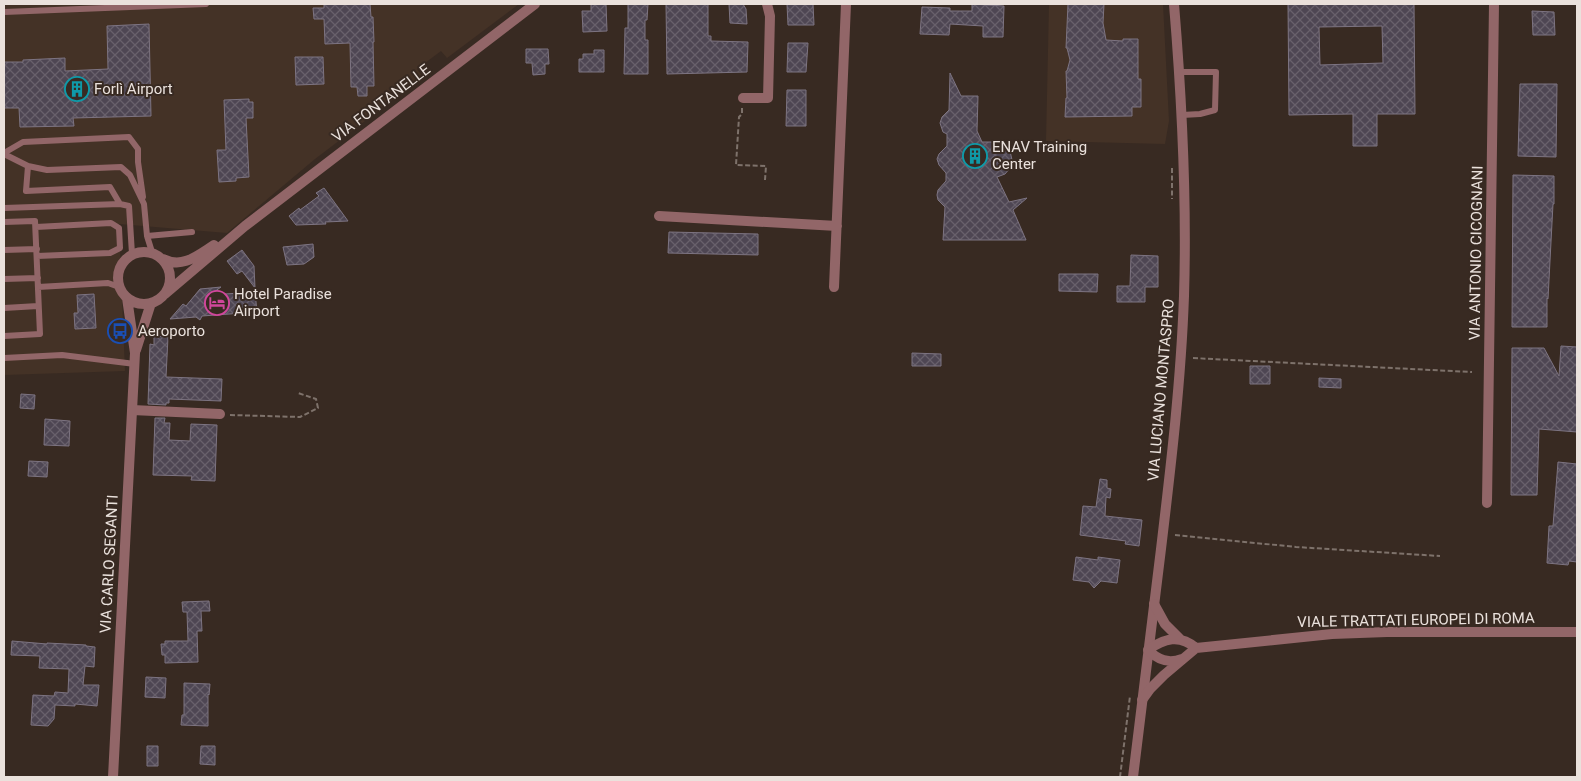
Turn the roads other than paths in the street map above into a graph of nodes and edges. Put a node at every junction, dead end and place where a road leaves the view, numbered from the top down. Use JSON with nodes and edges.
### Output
{"nodes":[{"id":1,"x":206,"y":4,"type":"edge"},
{"id":2,"x":535,"y":4,"type":"edge"},
{"id":3,"x":767,"y":4,"type":"edge"},
{"id":4,"x":846,"y":4,"type":"edge"},
{"id":5,"x":1174,"y":4,"type":"edge"},
{"id":6,"x":1494,"y":4,"type":"edge"},
{"id":7,"x":4,"y":12,"type":"edge"},
{"id":8,"x":1179,"y":72,"type":"junction"},
{"id":9,"x":743,"y":98,"type":"road end"},
{"id":10,"x":1182,"y":115,"type":"junction"},
{"id":11,"x":4,"y":153,"type":"edge"},
{"id":12,"x":28,"y":166,"type":"junction"},
{"id":13,"x":120,"y":204,"type":"junction"},
{"id":14,"x":144,"y":204,"type":"junction"},
{"id":15,"x":4,"y":208,"type":"edge"},
{"id":16,"x":659,"y":216,"type":"dead end"},
{"id":17,"x":4,"y":222,"type":"edge"},
{"id":18,"x":244,"y":226,"type":"junction"},
{"id":19,"x":837,"y":226,"type":"junction"},
{"id":20,"x":36,"y":227,"type":"junction"},
{"id":21,"x":192,"y":232,"type":"dead end"},
{"id":22,"x":147,"y":236,"type":"junction"},
{"id":23,"x":37,"y":249,"type":"junction"},
{"id":24,"x":4,"y":250,"type":"edge"},
{"id":25,"x":152,"y":252,"type":"junction"},
{"id":26,"x":132,"y":254,"type":"junction"},
{"id":27,"x":37,"y":256,"type":"junction"},
{"id":28,"x":163,"y":259,"type":"junction"},
{"id":29,"x":38,"y":278,"type":"junction"},
{"id":30,"x":4,"y":279,"type":"edge"},
{"id":31,"x":119,"y":286,"type":"junction"},
{"id":32,"x":38,"y":287,"type":"junction"},
{"id":33,"x":834,"y":287,"type":"dead end"},
{"id":34,"x":165,"y":294,"type":"junction"},
{"id":35,"x":127,"y":298,"type":"junction"},
{"id":36,"x":152,"y":303,"type":"junction"},
{"id":37,"x":38,"y":306,"type":"junction"},
{"id":38,"x":4,"y":308,"type":"edge"},
{"id":39,"x":4,"y":336,"type":"edge"},
{"id":40,"x":4,"y":358,"type":"edge"},
{"id":41,"x":135,"y":358,"type":"junction"},
{"id":42,"x":132,"y":410,"type":"junction"},
{"id":43,"x":220,"y":414,"type":"road end"},
{"id":44,"x":1487,"y":503,"type":"dead end"},
{"id":45,"x":1154,"y":604,"type":"junction"},
{"id":46,"x":1577,"y":632,"type":"edge"},
{"id":47,"x":1180,"y":640,"type":"junction"},
{"id":48,"x":1196,"y":648,"type":"junction"},
{"id":49,"x":1148,"y":650,"type":"junction"},
{"id":50,"x":1184,"y":658,"type":"junction"},
{"id":51,"x":1142,"y":700,"type":"junction"},
{"id":52,"x":113,"y":777,"type":"edge"},
{"id":53,"x":1132,"y":777,"type":"edge"}],
"edges":[{"from":1,"to":7,"type":"lane"},
{"from":2,"to":18,"type":"street","name":"VIA FONTANELLE"},
{"from":3,"to":9,"type":"street"},
{"from":4,"to":19,"type":"street"},
{"from":5,"to":8,"type":"street","name":"VIA LUCIANO MONTASPRO"},
{"from":6,"to":44,"type":"street","name":"VIA ANTONIO CICOGNANI"},
{"from":8,"to":10,"type":"street","name":"VIA LUCIANO MONTASPRO"},
{"from":8,"to":10,"type":"lane"},
{"from":10,"to":45,"type":"street","name":"VIA LUCIANO MONTASPRO"},
{"from":11,"to":12,"type":"lane"},
{"from":11,"to":14,"type":"lane"},
{"from":12,"to":13,"type":"lane"},
{"from":12,"to":14,"type":"lane"},
{"from":13,"to":15,"type":"lane"},
{"from":13,"to":26,"type":"lane"},
{"from":14,"to":22,"type":"lane"},
{"from":16,"to":19,"type":"street"},
{"from":17,"to":20,"type":"lane"},
{"from":18,"to":28,"type":"street","name":"VIA FONTANELLE"},
{"from":18,"to":34,"type":"street","name":"VIA FONTANELLE"},
{"from":19,"to":33,"type":"street"},
{"from":20,"to":23,"type":"lane"},
{"from":20,"to":27,"type":"lane"},
{"from":21,"to":22,"type":"lane"},
{"from":22,"to":25,"type":"lane"},
{"from":23,"to":24,"type":"lane"},
{"from":23,"to":27,"type":"lane"},
{"from":25,"to":26,"type":"street"},
{"from":25,"to":28,"type":"street"},
{"from":26,"to":31,"type":"street"},
{"from":27,"to":29,"type":"lane"},
{"from":28,"to":34,"type":"street"},
{"from":29,"to":30,"type":"lane"},
{"from":29,"to":32,"type":"lane"},
{"from":31,"to":32,"type":"lane"},
{"from":31,"to":35,"type":"street"},
{"from":32,"to":37,"type":"lane"},
{"from":34,"to":36,"type":"street"},
{"from":35,"to":36,"type":"street"},
{"from":35,"to":41,"type":"street","name":"VIA CARLO SEGANTI"},
{"from":36,"to":41,"type":"street","name":"VIA CARLO SEGANTI"},
{"from":37,"to":38,"type":"lane"},
{"from":37,"to":39,"type":"lane"},
{"from":40,"to":41,"type":"lane"},
{"from":41,"to":42,"type":"street","name":"VIA CARLO SEGANTI"},
{"from":42,"to":43,"type":"street"},
{"from":42,"to":52,"type":"street","name":"VIA CARLO SEGANTI"},
{"from":45,"to":47,"type":"street"},
{"from":45,"to":49,"type":"street","name":"VIA LUCIANO MONTASPRO"},
{"from":46,"to":48,"type":"street","name":"VIALE TRATTATI EUROPEI DI ROMA"},
{"from":47,"to":48,"type":"street"},
{"from":47,"to":49,"type":"street"},
{"from":48,"to":50,"type":"street"},
{"from":49,"to":50,"type":"street"},
{"from":49,"to":51,"type":"street","name":"VIA LUCIANO MONTASPRO"},
{"from":50,"to":51,"type":"street"},
{"from":51,"to":53,"type":"street","name":"VIA LUCIANO MONTASPRO"}]}
